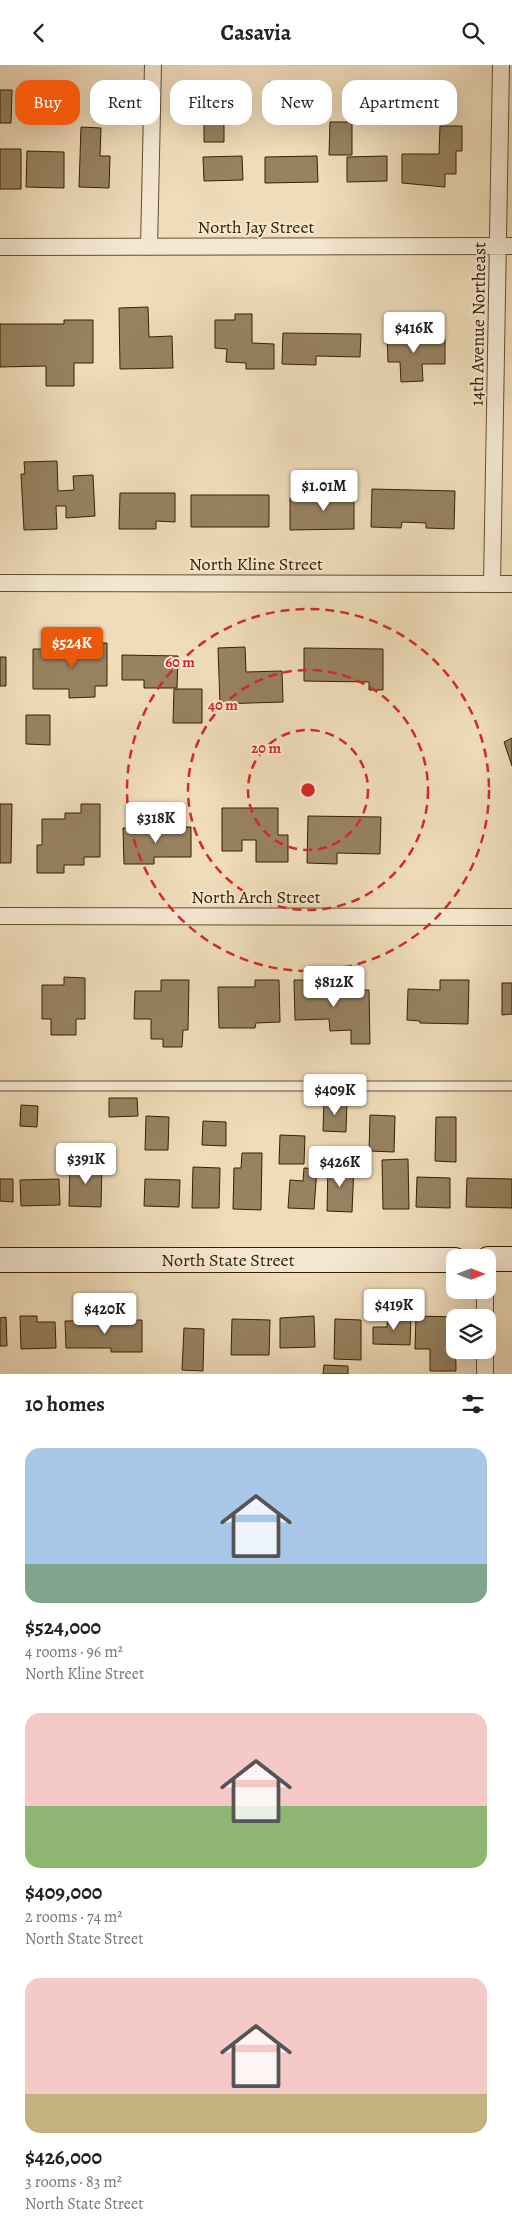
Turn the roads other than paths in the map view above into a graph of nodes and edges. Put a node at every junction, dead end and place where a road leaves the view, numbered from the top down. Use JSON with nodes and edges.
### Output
{"nodes":[{"id":1,"x":153,"y":65,"type":"edge"},
{"id":2,"x":502,"y":65,"type":"edge"},
{"id":3,"x":506,"y":246,"type":"edge"},
{"id":4,"x":0,"y":247,"type":"edge"},
{"id":5,"x":149,"y":247,"type":"junction"},
{"id":6,"x":0,"y":583,"type":"edge"},
{"id":7,"x":492,"y":584,"type":"junction"},
{"id":8,"x":512,"y":584,"type":"edge"},
{"id":9,"x":0,"y":916,"type":"edge"},
{"id":10,"x":512,"y":917,"type":"edge"},
{"id":11,"x":0,"y":1086,"type":"edge"},
{"id":12,"x":512,"y":1086,"type":"edge"},
{"id":13,"x":446,"y":1259,"type":"edge"},
{"id":14,"x":496,"y":1259,"type":"edge"},
{"id":15,"x":512,"y":1259,"type":"edge"},
{"id":16,"x":0,"y":1260,"type":"edge"},
{"id":17,"x":485,"y":1359,"type":"edge"},
{"id":18,"x":484,"y":1374,"type":"edge"}],
"edges":[{"from":1,"to":5,"type":"street"},
{"from":2,"to":3,"type":"street","name":"14th Avenue Northeast"},
{"from":3,"to":5,"type":"street","name":"North Jay Street"},
{"from":3,"to":7,"type":"street","name":"14th Avenue Northeast"},
{"from":4,"to":5,"type":"street","name":"North Jay Street"},
{"from":6,"to":7,"type":"street","name":"North Kline Street"},
{"from":7,"to":8,"type":"street","name":"North Kline Street"},
{"from":9,"to":10,"type":"street","name":"North Arch Street"},
{"from":11,"to":12,"type":"lane"},
{"from":13,"to":16,"type":"street","name":"North State Street"},
{"from":14,"to":15,"type":"street"},
{"from":17,"to":18,"type":"street"}]}
